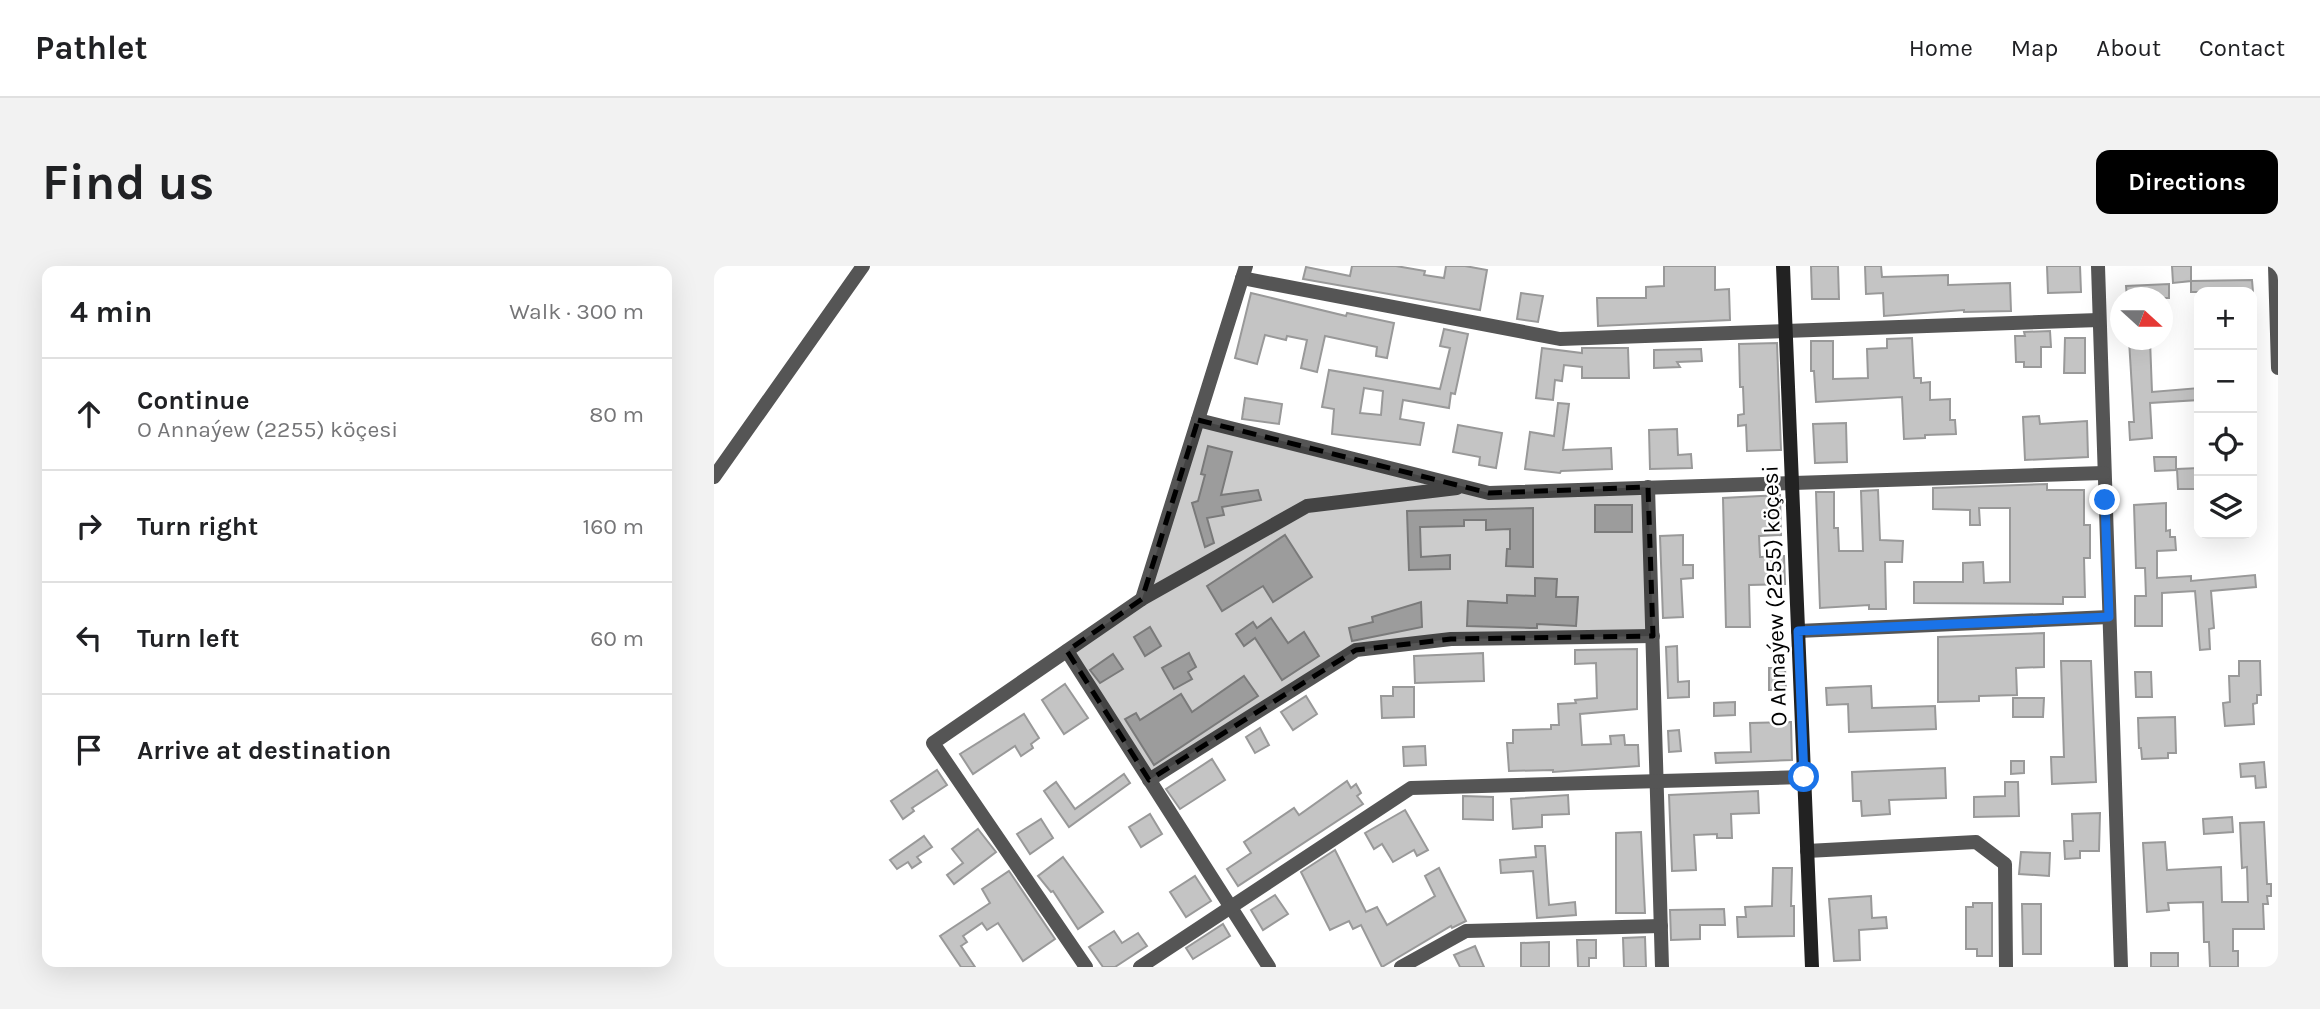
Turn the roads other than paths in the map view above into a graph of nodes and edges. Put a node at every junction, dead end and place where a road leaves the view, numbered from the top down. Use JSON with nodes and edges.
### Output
{"nodes":[{"id":1,"x":863,"y":266,"type":"edge"},
{"id":2,"x":1783,"y":266,"type":"edge"},
{"id":3,"x":2098,"y":266,"type":"edge"},
{"id":4,"x":2275,"y":266,"type":"edge"},
{"id":5,"x":1244,"y":272,"type":"edge"},
{"id":6,"x":2277,"y":313,"type":"edge"},
{"id":7,"x":2099,"y":320,"type":"junction"},
{"id":8,"x":1786,"y":330,"type":"junction"},
{"id":9,"x":2278,"y":368,"type":"edge"},
{"id":10,"x":1198,"y":420,"type":"junction"},
{"id":11,"x":2104,"y":472,"type":"junction"},
{"id":12,"x":714,"y":477,"type":"edge"},
{"id":13,"x":1791,"y":482,"type":"junction"},
{"id":14,"x":1465,"y":487,"type":"junction"},
{"id":15,"x":1648,"y":487,"type":"junction"},
{"id":16,"x":1142,"y":599,"type":"junction"},
{"id":17,"x":2109,"y":617,"type":"junction"},
{"id":18,"x":1798,"y":631,"type":"junction"},
{"id":19,"x":1653,"y":636,"type":"junction"},
{"id":20,"x":1066,"y":651,"type":"junction"},
{"id":21,"x":1804,"y":777,"type":"junction"},
{"id":22,"x":1149,"y":780,"type":"junction"},
{"id":23,"x":1657,"y":781,"type":"junction"},
{"id":24,"x":1807,"y":851,"type":"junction"},
{"id":25,"x":1231,"y":907,"type":"junction"},
{"id":26,"x":1661,"y":926,"type":"junction"},
{"id":27,"x":1086,"y":967,"type":"edge"},
{"id":28,"x":1140,"y":967,"type":"edge"},
{"id":29,"x":1269,"y":967,"type":"edge"},
{"id":30,"x":1401,"y":967,"type":"edge"},
{"id":31,"x":1662,"y":967,"type":"edge"},
{"id":32,"x":1812,"y":967,"type":"edge"},
{"id":33,"x":2006,"y":967,"type":"edge"},
{"id":34,"x":2121,"y":967,"type":"edge"}],
"edges":[{"from":1,"to":12,"type":"street"},
{"from":2,"to":8,"type":"main road","name":"O Annaýew (2255) köçesi"},
{"from":3,"to":7,"type":"street"},
{"from":4,"to":6,"type":"street"},
{"from":5,"to":8,"type":"street"},
{"from":5,"to":10,"type":"street"},
{"from":6,"to":9,"type":"street"},
{"from":7,"to":8,"type":"street"},
{"from":7,"to":11,"type":"street"},
{"from":8,"to":13,"type":"main road","name":"O Annaýew (2255) köçesi"},
{"from":10,"to":14,"type":"street"},
{"from":10,"to":16,"type":"street"},
{"from":11,"to":13,"type":"street"},
{"from":11,"to":17,"type":"street"},
{"from":13,"to":15,"type":"street"},
{"from":13,"to":18,"type":"main road","name":"O Annaýew (2255) köçesi"},
{"from":14,"to":15,"type":"street"},
{"from":14,"to":16,"type":"street"},
{"from":15,"to":19,"type":"street"},
{"from":16,"to":20,"type":"street"},
{"from":17,"to":18,"type":"street"},
{"from":17,"to":34,"type":"street"},
{"from":18,"to":21,"type":"main road","name":"O Annaýew (2255) köçesi"},
{"from":19,"to":22,"type":"street"},
{"from":19,"to":23,"type":"street"},
{"from":20,"to":22,"type":"street"},
{"from":20,"to":27,"type":"street"},
{"from":21,"to":23,"type":"street"},
{"from":21,"to":24,"type":"main road","name":"O Annaýew (2255) köçesi"},
{"from":22,"to":25,"type":"street"},
{"from":23,"to":25,"type":"street"},
{"from":23,"to":26,"type":"street"},
{"from":24,"to":32,"type":"main road","name":"O Annaýew (2255) köçesi"},
{"from":24,"to":33,"type":"street"},
{"from":25,"to":28,"type":"street"},
{"from":25,"to":29,"type":"street"},
{"from":26,"to":30,"type":"street"},
{"from":26,"to":31,"type":"street"}]}
